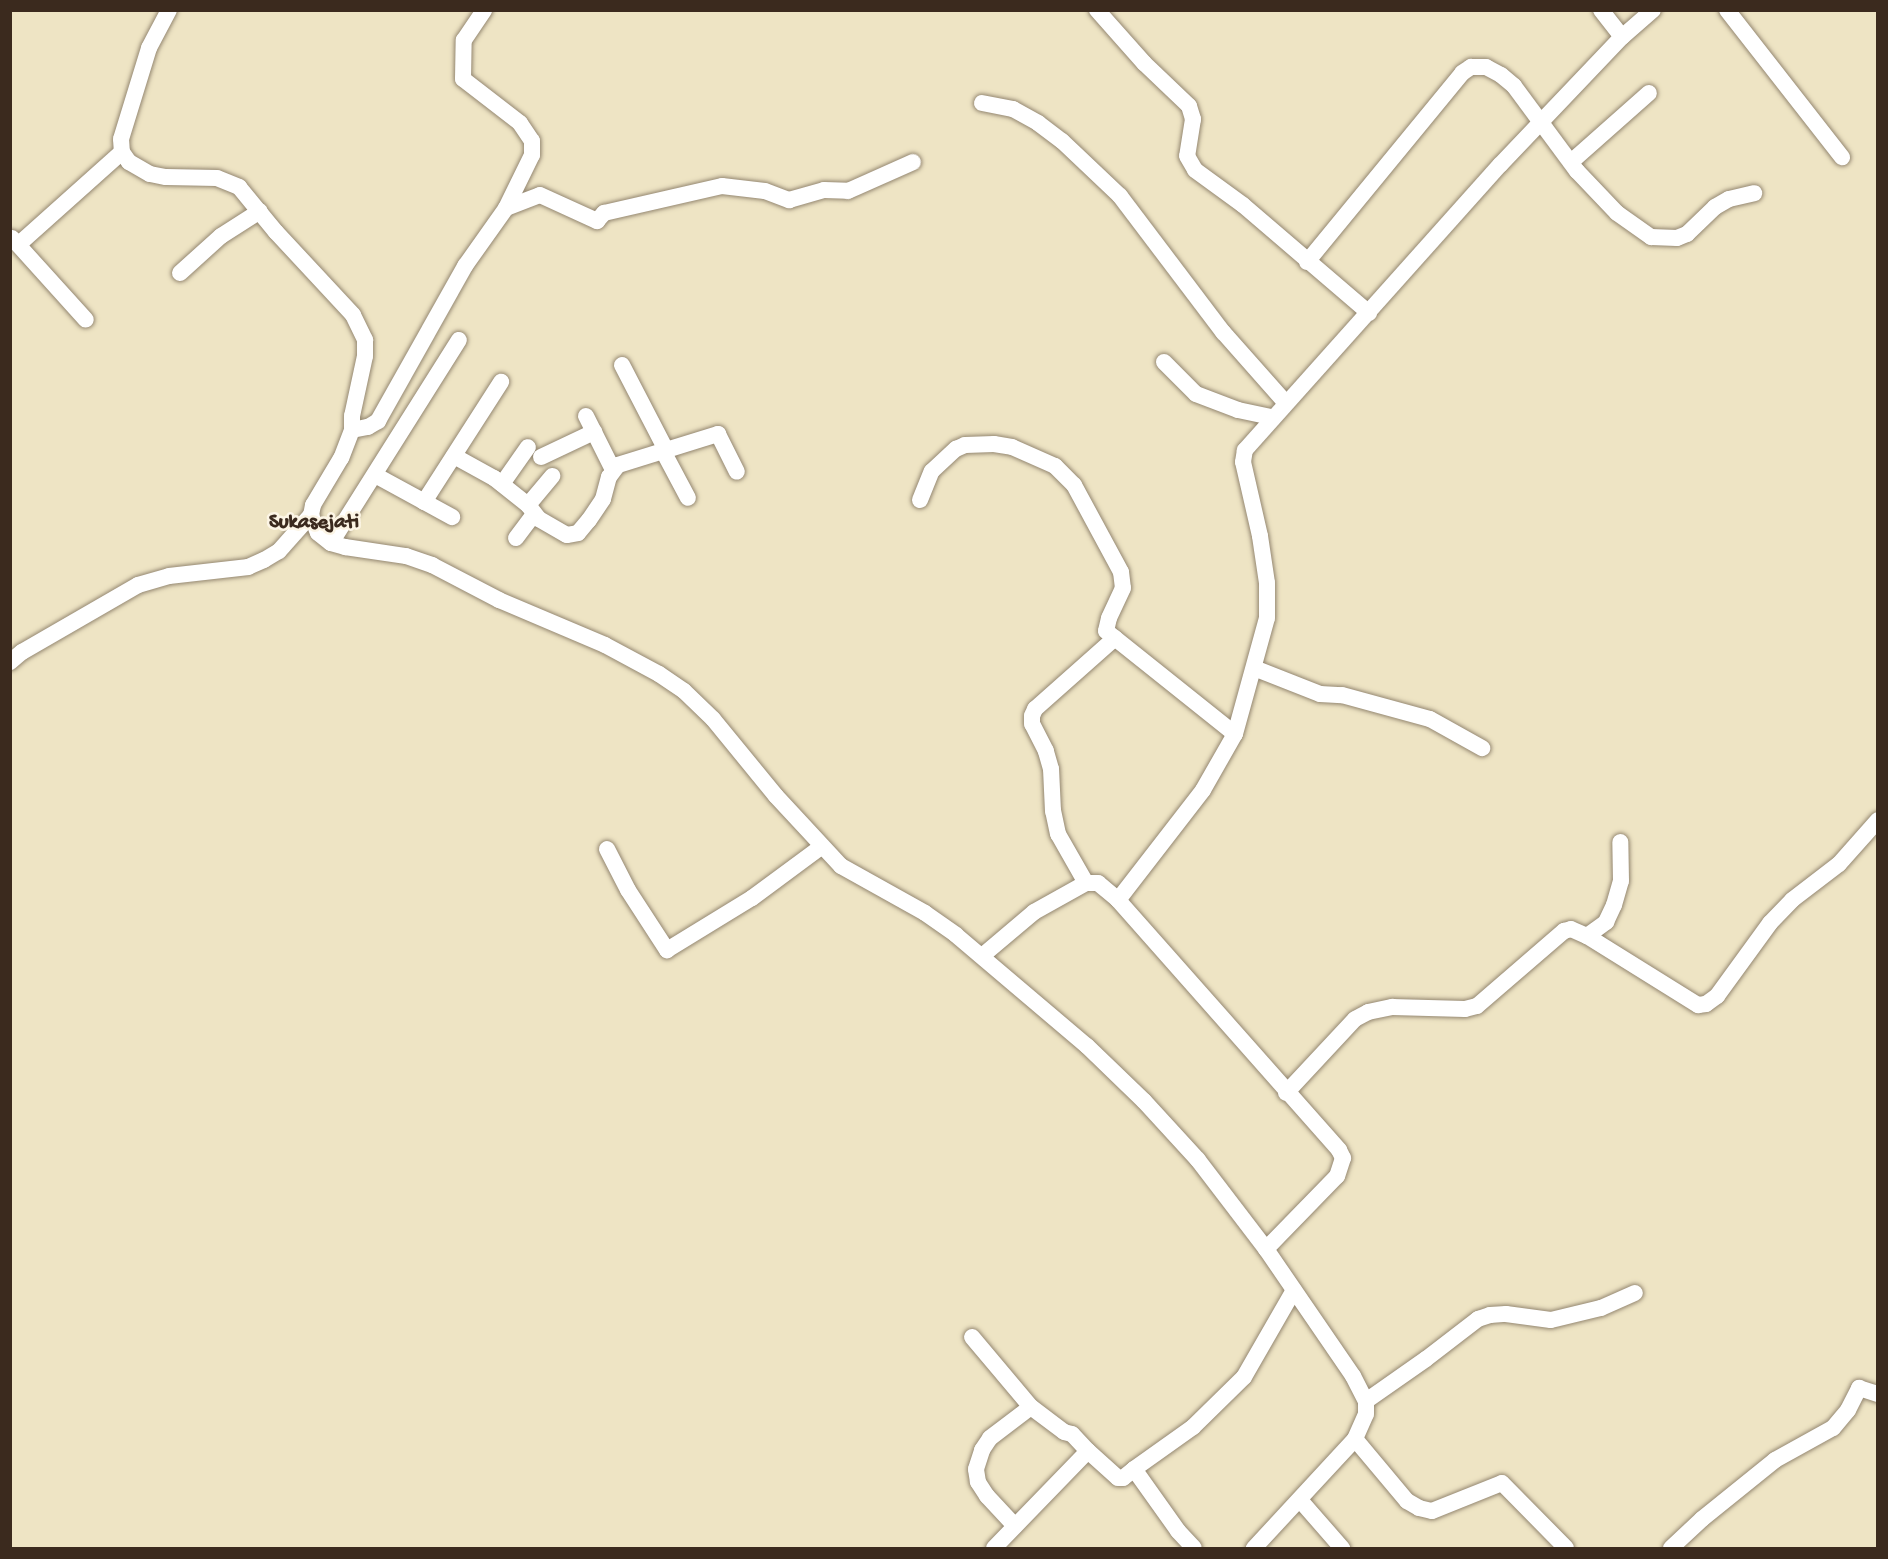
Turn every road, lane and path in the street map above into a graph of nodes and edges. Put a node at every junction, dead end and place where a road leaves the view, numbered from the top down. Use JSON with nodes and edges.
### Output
{"nodes":[{"id":1,"x":169,"y":10,"type":"edge"},
{"id":2,"x":484,"y":10,"type":"edge"},
{"id":3,"x":1097,"y":10,"type":"edge"},
{"id":4,"x":1601,"y":10,"type":"edge"},
{"id":5,"x":1653,"y":10,"type":"edge"},
{"id":6,"x":1727,"y":10,"type":"edge"},
{"id":7,"x":1622,"y":37,"type":"junction"},
{"id":8,"x":1649,"y":93,"type":"dead end"},
{"id":9,"x":982,"y":103,"type":"dead end"},
{"id":10,"x":1541,"y":123,"type":"junction"},
{"id":11,"x":122,"y":152,"type":"junction"},
{"id":12,"x":1842,"y":157,"type":"dead end"},
{"id":13,"x":913,"y":162,"type":"dead end"},
{"id":14,"x":1570,"y":162,"type":"junction"},
{"id":15,"x":1754,"y":193,"type":"dead end"},
{"id":16,"x":506,"y":208,"type":"junction"},
{"id":17,"x":260,"y":211,"type":"junction"},
{"id":18,"x":15,"y":240,"type":"edge"},
{"id":19,"x":1307,"y":261,"type":"junction"},
{"id":20,"x":180,"y":273,"type":"dead end"},
{"id":21,"x":1369,"y":313,"type":"junction"},
{"id":22,"x":86,"y":320,"type":"dead end"},
{"id":23,"x":459,"y":340,"type":"dead end"},
{"id":24,"x":1164,"y":362,"type":"dead end"},
{"id":25,"x":622,"y":365,"type":"dead end"},
{"id":26,"x":501,"y":382,"type":"dead end"},
{"id":27,"x":1285,"y":402,"type":"junction"},
{"id":28,"x":586,"y":416,"type":"dead end"},
{"id":29,"x":1272,"y":417,"type":"junction"},
{"id":30,"x":352,"y":430,"type":"junction"},
{"id":31,"x":594,"y":432,"type":"junction"},
{"id":32,"x":665,"y":451,"type":"junction"},
{"id":33,"x":454,"y":456,"type":"junction"},
{"id":34,"x":613,"y":470,"type":"junction"},
{"id":35,"x":737,"y":472,"type":"dead end"},
{"id":36,"x":375,"y":475,"type":"junction"},
{"id":37,"x":552,"y":476,"type":"dead end"},
{"id":38,"x":502,"y":484,"type":"junction"},
{"id":39,"x":688,"y":498,"type":"dead end"},
{"id":40,"x":920,"y":500,"type":"dead end"},
{"id":41,"x":424,"y":502,"type":"junction"},
{"id":42,"x":531,"y":510,"type":"junction"},
{"id":43,"x":311,"y":515,"type":"junction"},
{"id":44,"x":452,"y":517,"type":"dead end"},
{"id":45,"x":516,"y":538,"type":"dead end"},
{"id":46,"x":331,"y":543,"type":"junction"},
{"id":47,"x":1115,"y":638,"type":"junction"},
{"id":48,"x":14,"y":656,"type":"edge"},
{"id":49,"x":1254,"y":668,"type":"junction"},
{"id":50,"x":1234,"y":735,"type":"junction"},
{"id":51,"x":1482,"y":748,"type":"dead end"},
{"id":52,"x":1878,"y":820,"type":"edge"},
{"id":53,"x":1620,"y":842,"type":"dead end"},
{"id":54,"x":821,"y":847,"type":"junction"},
{"id":55,"x":607,"y":849,"type":"dead end"},
{"id":56,"x":1086,"y":882,"type":"junction"},
{"id":57,"x":1118,"y":900,"type":"junction"},
{"id":58,"x":1587,"y":936,"type":"junction"},
{"id":59,"x":982,"y":956,"type":"junction"},
{"id":60,"x":1286,"y":1093,"type":"junction"},
{"id":61,"x":1266,"y":1249,"type":"junction"},
{"id":62,"x":1294,"y":1290,"type":"junction"},
{"id":63,"x":1635,"y":1293,"type":"dead end"},
{"id":64,"x":972,"y":1337,"type":"dead end"},
{"id":65,"x":1878,"y":1394,"type":"edge"},
{"id":66,"x":1366,"y":1401,"type":"junction"},
{"id":67,"x":1031,"y":1407,"type":"junction"},
{"id":68,"x":1355,"y":1439,"type":"junction"},
{"id":69,"x":1088,"y":1451,"type":"junction"},
{"id":70,"x":1134,"y":1469,"type":"junction"},
{"id":71,"x":1300,"y":1500,"type":"junction"},
{"id":72,"x":1015,"y":1526,"type":"junction"},
{"id":73,"x":994,"y":1548,"type":"edge"},
{"id":74,"x":1194,"y":1548,"type":"edge"},
{"id":75,"x":1254,"y":1548,"type":"edge"},
{"id":76,"x":1342,"y":1548,"type":"edge"},
{"id":77,"x":1566,"y":1548,"type":"edge"},
{"id":78,"x":1671,"y":1548,"type":"edge"}],
"edges":[{"from":1,"to":11,"type":"street"},
{"from":2,"to":16,"type":"street"},
{"from":3,"to":19,"type":"street"},
{"from":4,"to":7,"type":"street"},
{"from":5,"to":7,"type":"street"},
{"from":6,"to":12,"type":"street"},
{"from":7,"to":10,"type":"street"},
{"from":8,"to":14,"type":"street"},
{"from":9,"to":27,"type":"street"},
{"from":10,"to":14,"type":"street"},
{"from":10,"to":19,"type":"street"},
{"from":10,"to":21,"type":"street"},
{"from":11,"to":17,"type":"street"},
{"from":11,"to":18,"type":"street"},
{"from":13,"to":16,"type":"street"},
{"from":14,"to":15,"type":"street"},
{"from":16,"to":30,"type":"street"},
{"from":17,"to":20,"type":"street"},
{"from":17,"to":30,"type":"street"},
{"from":18,"to":22,"type":"street"},
{"from":19,"to":21,"type":"street"},
{"from":21,"to":27,"type":"street"},
{"from":23,"to":36,"type":"street"},
{"from":24,"to":29,"type":"street"},
{"from":25,"to":32,"type":"street"},
{"from":26,"to":33,"type":"street"},
{"from":27,"to":29,"type":"street"},
{"from":28,"to":31,"type":"street"},
{"from":29,"to":49,"type":"street"},
{"from":30,"to":43,"type":"street"},
{"from":31,"to":34,"type":"street"},
{"from":31,"to":38,"type":"street"},
{"from":32,"to":34,"type":"street"},
{"from":32,"to":35,"type":"street"},
{"from":32,"to":39,"type":"street"},
{"from":33,"to":38,"type":"street"},
{"from":33,"to":41,"type":"street"},
{"from":34,"to":42,"type":"street"},
{"from":36,"to":41,"type":"street"},
{"from":36,"to":46,"type":"street"},
{"from":37,"to":42,"type":"street"},
{"from":38,"to":42,"type":"street"},
{"from":40,"to":47,"type":"street"},
{"from":41,"to":44,"type":"street"},
{"from":42,"to":45,"type":"street"},
{"from":43,"to":46,"type":"street"},
{"from":43,"to":48,"type":"street"},
{"from":46,"to":54,"type":"street"},
{"from":47,"to":50,"type":"street"},
{"from":47,"to":56,"type":"street"},
{"from":49,"to":50,"type":"street"},
{"from":49,"to":51,"type":"street"},
{"from":50,"to":57,"type":"street"},
{"from":52,"to":58,"type":"street"},
{"from":53,"to":58,"type":"street"},
{"from":54,"to":55,"type":"street"},
{"from":54,"to":59,"type":"street"},
{"from":56,"to":57,"type":"street"},
{"from":56,"to":59,"type":"street"},
{"from":57,"to":60,"type":"street"},
{"from":58,"to":60,"type":"street"},
{"from":59,"to":61,"type":"street"},
{"from":60,"to":61,"type":"street"},
{"from":61,"to":62,"type":"street"},
{"from":62,"to":66,"type":"street"},
{"from":62,"to":70,"type":"street"},
{"from":63,"to":66,"type":"street"},
{"from":64,"to":67,"type":"street"},
{"from":65,"to":78,"type":"street"},
{"from":66,"to":68,"type":"street"},
{"from":67,"to":69,"type":"street"},
{"from":67,"to":72,"type":"street"},
{"from":68,"to":71,"type":"street"},
{"from":68,"to":77,"type":"street"},
{"from":69,"to":70,"type":"street"},
{"from":69,"to":72,"type":"street"},
{"from":70,"to":74,"type":"street"},
{"from":71,"to":75,"type":"street"},
{"from":71,"to":76,"type":"street"},
{"from":72,"to":73,"type":"street"}]}
